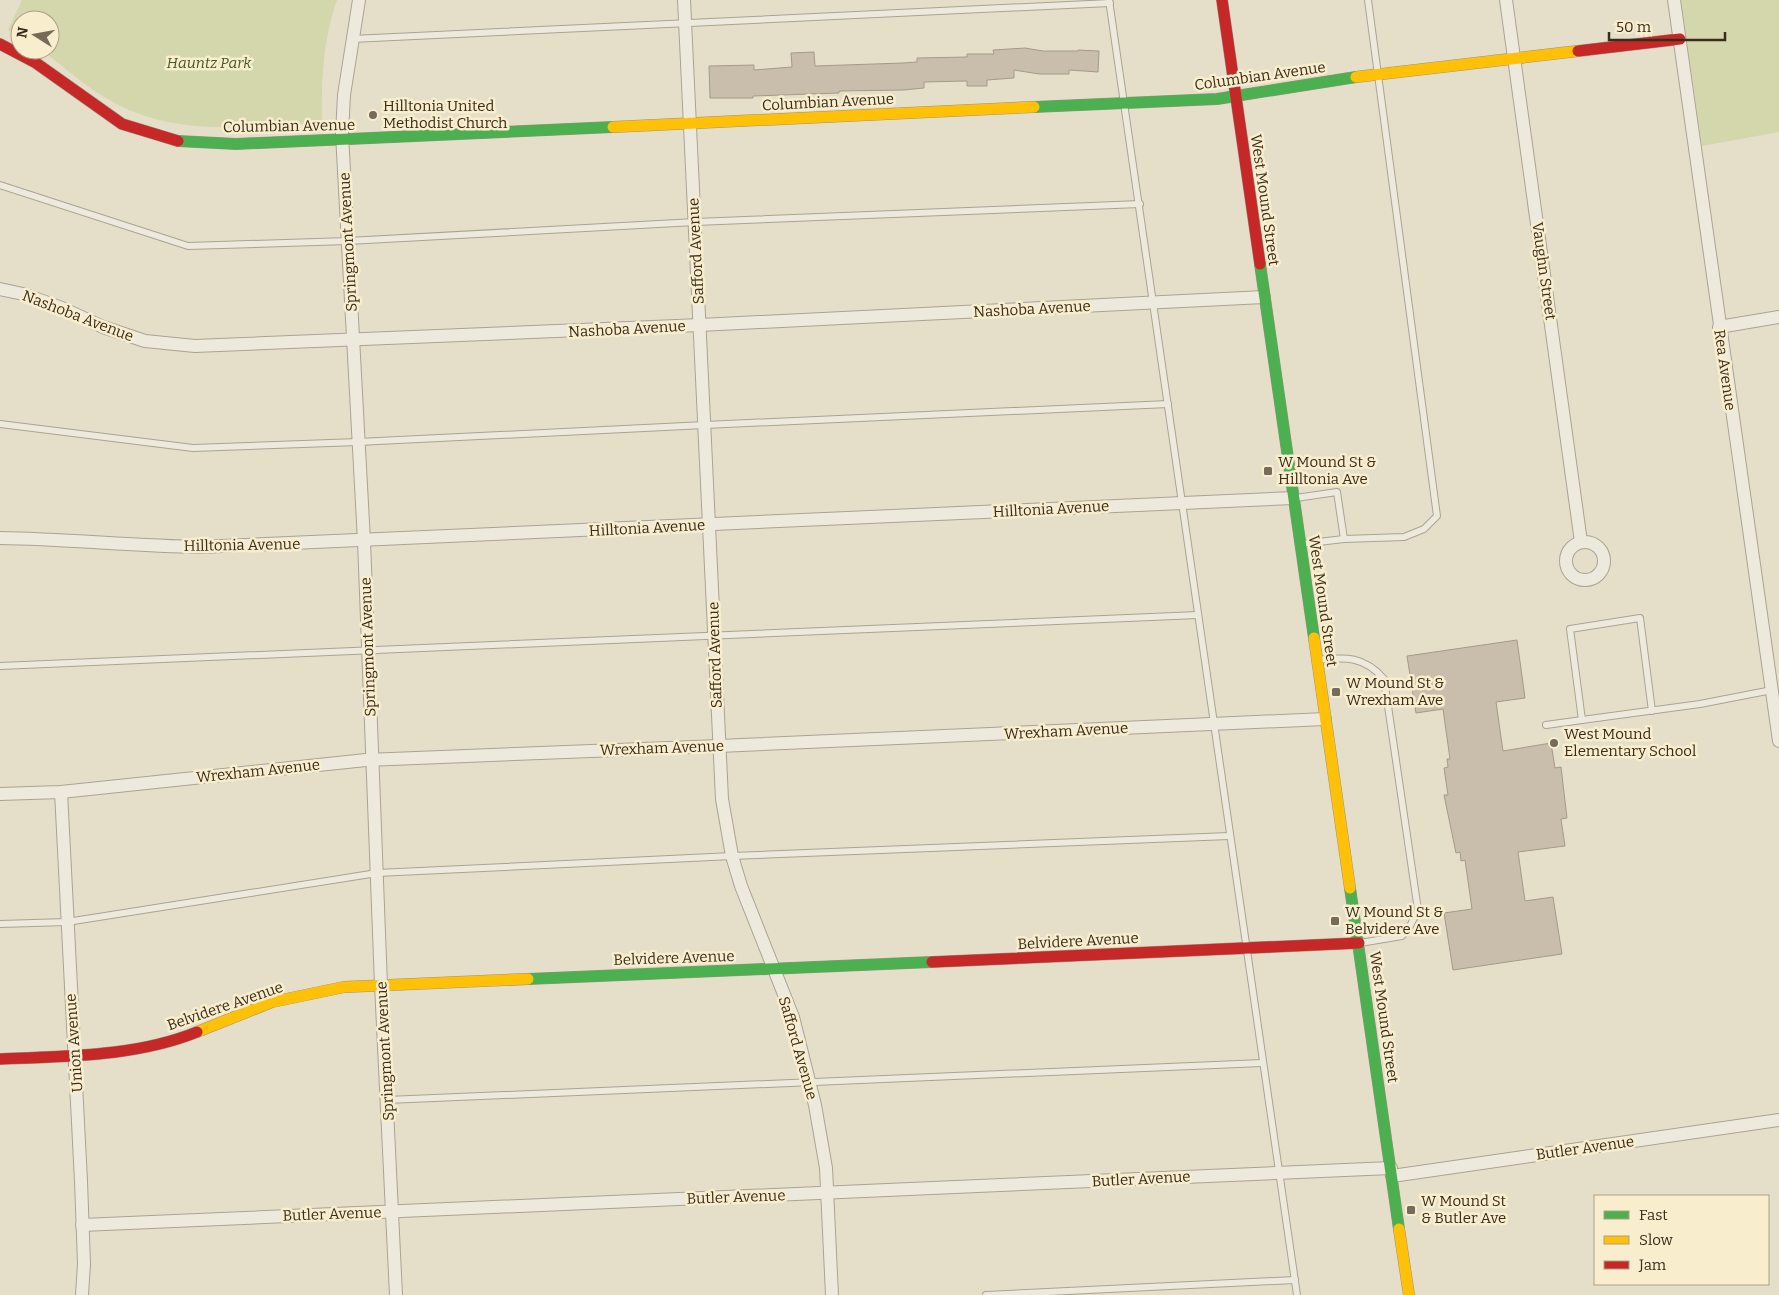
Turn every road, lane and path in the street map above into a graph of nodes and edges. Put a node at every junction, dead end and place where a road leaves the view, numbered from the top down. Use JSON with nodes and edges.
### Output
{"nodes":[{"id":1,"x":359,"y":0,"type":"edge"},
{"id":2,"x":684,"y":0,"type":"edge"},
{"id":3,"x":1222,"y":0,"type":"edge"},
{"id":4,"x":1368,"y":0,"type":"edge"},
{"id":5,"x":1506,"y":0,"type":"edge"},
{"id":6,"x":1674,"y":0,"type":"edge"},
{"id":7,"x":1110,"y":1,"type":"edge"},
{"id":8,"x":685,"y":24,"type":"junction"},
{"id":9,"x":352,"y":39,"type":"junction"},
{"id":10,"x":1680,"y":39,"type":"junction"},
{"id":11,"x":0,"y":44,"type":"edge"},
{"id":12,"x":1514,"y":58,"type":"junction"},
{"id":13,"x":1378,"y":74,"type":"junction"},
{"id":14,"x":1235,"y":97,"type":"junction"},
{"id":15,"x":1125,"y":104,"type":"junction"},
{"id":16,"x":690,"y":124,"type":"junction"},
{"id":17,"x":342,"y":140,"type":"junction"},
{"id":18,"x":0,"y":185,"type":"edge"},
{"id":19,"x":1140,"y":204,"type":"junction"},
{"id":20,"x":695,"y":222,"type":"junction"},
{"id":21,"x":348,"y":241,"type":"junction"},
{"id":22,"x":0,"y":289,"type":"edge"},
{"id":23,"x":1264,"y":297,"type":"junction"},
{"id":24,"x":1154,"y":303,"type":"junction"},
{"id":25,"x":1779,"y":317,"type":"edge"},
{"id":26,"x":700,"y":326,"type":"junction"},
{"id":27,"x":1719,"y":327,"type":"junction"},
{"id":28,"x":352,"y":341,"type":"junction"},
{"id":29,"x":1168,"y":404,"type":"junction"},
{"id":30,"x":0,"y":424,"type":"edge"},
{"id":31,"x":705,"y":425,"type":"junction"},
{"id":32,"x":358,"y":442,"type":"junction"},
{"id":33,"x":1294,"y":498,"type":"junction"},
{"id":34,"x":1182,"y":503,"type":"junction"},
{"id":35,"x":709,"y":525,"type":"junction"},
{"id":36,"x":0,"y":538,"type":"edge"},
{"id":37,"x":1344,"y":540,"type":"junction"},
{"id":38,"x":364,"y":541,"type":"junction"},
{"id":39,"x":1581,"y":542,"type":"dead end"},
{"id":40,"x":1300,"y":545,"type":"junction"},
{"id":41,"x":1198,"y":615,"type":"junction"},
{"id":42,"x":714,"y":635,"type":"junction"},
{"id":43,"x":368,"y":651,"type":"junction"},
{"id":44,"x":1317,"y":660,"type":"junction"},
{"id":45,"x":0,"y":666,"type":"edge"},
{"id":46,"x":1772,"y":690,"type":"junction"},
{"id":47,"x":1652,"y":711,"type":"junction"},
{"id":48,"x":1325,"y":719,"type":"junction"},
{"id":49,"x":1582,"y":720,"type":"junction"},
{"id":50,"x":1214,"y":724,"type":"junction"},
{"id":51,"x":1546,"y":725,"type":"dead end"},
{"id":52,"x":1779,"y":741,"type":"edge"},
{"id":53,"x":719,"y":746,"type":"junction"},
{"id":54,"x":373,"y":760,"type":"junction"},
{"id":55,"x":61,"y":792,"type":"junction"},
{"id":56,"x":0,"y":794,"type":"edge"},
{"id":57,"x":1229,"y":836,"type":"junction"},
{"id":58,"x":732,"y":856,"type":"junction"},
{"id":59,"x":377,"y":872,"type":"junction"},
{"id":60,"x":67,"y":922,"type":"junction"},
{"id":61,"x":0,"y":924,"type":"edge"},
{"id":62,"x":1359,"y":943,"type":"junction"},
{"id":63,"x":1245,"y":949,"type":"junction"},
{"id":64,"x":774,"y":970,"type":"junction"},
{"id":65,"x":381,"y":985,"type":"junction"},
{"id":66,"x":75,"y":1055,"type":"junction"},
{"id":67,"x":0,"y":1059,"type":"edge"},
{"id":68,"x":1262,"y":1063,"type":"junction"},
{"id":69,"x":809,"y":1082,"type":"junction"},
{"id":70,"x":387,"y":1100,"type":"junction"},
{"id":71,"x":1779,"y":1120,"type":"edge"},
{"id":72,"x":1391,"y":1172,"type":"junction"},
{"id":73,"x":1278,"y":1173,"type":"junction"},
{"id":74,"x":828,"y":1193,"type":"junction"},
{"id":75,"x":392,"y":1212,"type":"junction"},
{"id":76,"x":82,"y":1225,"type":"junction"},
{"id":77,"x":1295,"y":1280,"type":"junction"},
{"id":78,"x":82,"y":1295,"type":"edge"},
{"id":79,"x":396,"y":1295,"type":"edge"},
{"id":80,"x":832,"y":1295,"type":"edge"},
{"id":81,"x":986,"y":1295,"type":"edge"},
{"id":82,"x":1297,"y":1295,"type":"edge"},
{"id":83,"x":1409,"y":1295,"type":"edge"}],
"edges":[{"from":1,"to":9,"type":"street","name":"Springmont Avenue"},
{"from":2,"to":8,"type":"street","name":"Safford Avenue"},
{"from":3,"to":14,"type":"street","name":"West Mound Street"},
{"from":4,"to":13,"type":"lane"},
{"from":5,"to":12,"type":"street","name":"Vaughn Street"},
{"from":6,"to":10,"type":"street","name":"Rea Avenue"},
{"from":7,"to":8,"type":"lane"},
{"from":7,"to":15,"type":"lane"},
{"from":8,"to":9,"type":"lane"},
{"from":8,"to":16,"type":"street","name":"Safford Avenue"},
{"from":9,"to":17,"type":"street","name":"Springmont Avenue"},
{"from":10,"to":12,"type":"street","name":"Columbian Avenue"},
{"from":10,"to":27,"type":"street","name":"Rea Avenue"},
{"from":11,"to":17,"type":"street","name":"Columbian Avenue"},
{"from":12,"to":13,"type":"street","name":"Columbian Avenue"},
{"from":12,"to":39,"type":"street","name":"Vaughn Street"},
{"from":13,"to":14,"type":"street","name":"Columbian Avenue"},
{"from":13,"to":37,"type":"lane"},
{"from":14,"to":15,"type":"street","name":"Columbian Avenue"},
{"from":14,"to":23,"type":"street","name":"West Mound Street"},
{"from":15,"to":16,"type":"street","name":"Columbian Avenue"},
{"from":15,"to":19,"type":"lane"},
{"from":16,"to":17,"type":"street","name":"Columbian Avenue"},
{"from":16,"to":20,"type":"street","name":"Safford Avenue"},
{"from":17,"to":21,"type":"street","name":"Springmont Avenue"},
{"from":18,"to":21,"type":"lane"},
{"from":19,"to":20,"type":"lane"},
{"from":19,"to":24,"type":"lane"},
{"from":20,"to":21,"type":"lane"},
{"from":20,"to":26,"type":"street","name":"Safford Avenue"},
{"from":21,"to":28,"type":"street","name":"Springmont Avenue"},
{"from":22,"to":28,"type":"street","name":"Nashoba Avenue"},
{"from":23,"to":24,"type":"street","name":"Nashoba Avenue"},
{"from":23,"to":33,"type":"street","name":"West Mound Street"},
{"from":24,"to":26,"type":"street","name":"Nashoba Avenue"},
{"from":24,"to":29,"type":"lane"},
{"from":25,"to":27,"type":"street"},
{"from":26,"to":28,"type":"street","name":"Nashoba Avenue"},
{"from":26,"to":31,"type":"street","name":"Safford Avenue"},
{"from":27,"to":46,"type":"street","name":"Rea Avenue"},
{"from":28,"to":32,"type":"street","name":"Springmont Avenue"},
{"from":29,"to":31,"type":"lane"},
{"from":29,"to":34,"type":"lane"},
{"from":30,"to":32,"type":"lane"},
{"from":31,"to":32,"type":"lane"},
{"from":31,"to":35,"type":"street","name":"Safford Avenue"},
{"from":32,"to":38,"type":"street","name":"Springmont Avenue"},
{"from":33,"to":34,"type":"street","name":"Hilltonia Avenue"},
{"from":33,"to":37,"type":"lane"},
{"from":33,"to":40,"type":"street","name":"West Mound Street"},
{"from":34,"to":35,"type":"street","name":"Hilltonia Avenue"},
{"from":34,"to":41,"type":"lane"},
{"from":35,"to":38,"type":"street","name":"Hilltonia Avenue"},
{"from":35,"to":42,"type":"street","name":"Safford Avenue"},
{"from":36,"to":38,"type":"street","name":"Hilltonia Avenue"},
{"from":37,"to":40,"type":"lane"},
{"from":38,"to":43,"type":"street","name":"Springmont Avenue"},
{"from":40,"to":44,"type":"street","name":"West Mound Street"},
{"from":41,"to":42,"type":"lane"},
{"from":41,"to":50,"type":"lane"},
{"from":42,"to":43,"type":"lane"},
{"from":42,"to":53,"type":"street","name":"Safford Avenue"},
{"from":43,"to":45,"type":"lane"},
{"from":43,"to":54,"type":"street","name":"Springmont Avenue"},
{"from":44,"to":48,"type":"street","name":"West Mound Street"},
{"from":44,"to":62,"type":"lane"},
{"from":46,"to":47,"type":"lane"},
{"from":46,"to":52,"type":"street","name":"Rea Avenue"},
{"from":47,"to":49,"type":"lane"},
{"from":47,"to":49,"type":"lane"},
{"from":48,"to":50,"type":"street","name":"Wrexham Avenue"},
{"from":48,"to":62,"type":"street","name":"West Mound Street"},
{"from":49,"to":51,"type":"lane"},
{"from":50,"to":53,"type":"street","name":"Wrexham Avenue"},
{"from":50,"to":57,"type":"lane"},
{"from":53,"to":54,"type":"street","name":"Wrexham Avenue"},
{"from":53,"to":58,"type":"street","name":"Safford Avenue"},
{"from":54,"to":55,"type":"street","name":"Wrexham Avenue"},
{"from":54,"to":59,"type":"street","name":"Springmont Avenue"},
{"from":55,"to":56,"type":"street","name":"Wrexham Avenue"},
{"from":55,"to":60,"type":"street","name":"Union Avenue"},
{"from":57,"to":58,"type":"lane"},
{"from":57,"to":63,"type":"lane"},
{"from":58,"to":59,"type":"lane"},
{"from":58,"to":64,"type":"street","name":"Safford Avenue"},
{"from":59,"to":60,"type":"lane"},
{"from":59,"to":65,"type":"street","name":"Springmont Avenue"},
{"from":60,"to":61,"type":"lane"},
{"from":60,"to":66,"type":"street","name":"Union Avenue"},
{"from":62,"to":63,"type":"street","name":"Belvidere Avenue"},
{"from":62,"to":72,"type":"street","name":"West Mound Street"},
{"from":63,"to":64,"type":"street","name":"Belvidere Avenue"},
{"from":63,"to":68,"type":"lane"},
{"from":64,"to":65,"type":"street","name":"Belvidere Avenue"},
{"from":64,"to":69,"type":"street","name":"Safford Avenue"},
{"from":65,"to":66,"type":"street","name":"Belvidere Avenue"},
{"from":65,"to":70,"type":"street","name":"Springmont Avenue"},
{"from":66,"to":67,"type":"street","name":"Belvidere Avenue"},
{"from":66,"to":76,"type":"street","name":"Union Avenue"},
{"from":68,"to":69,"type":"lane"},
{"from":68,"to":73,"type":"lane"},
{"from":69,"to":70,"type":"lane"},
{"from":69,"to":74,"type":"street","name":"Safford Avenue"},
{"from":70,"to":75,"type":"street","name":"Springmont Avenue"},
{"from":71,"to":72,"type":"street","name":"Butler Avenue"},
{"from":72,"to":73,"type":"street","name":"Butler Avenue"},
{"from":72,"to":83,"type":"street","name":"West Mound Street"},
{"from":73,"to":74,"type":"street","name":"Butler Avenue"},
{"from":73,"to":77,"type":"lane"},
{"from":74,"to":75,"type":"street","name":"Butler Avenue"},
{"from":74,"to":80,"type":"street","name":"Safford Avenue"},
{"from":75,"to":76,"type":"street","name":"Butler Avenue"},
{"from":75,"to":79,"type":"street","name":"Springmont Avenue"},
{"from":76,"to":78,"type":"street","name":"Union Avenue"},
{"from":77,"to":81,"type":"lane"},
{"from":77,"to":82,"type":"lane"}]}
